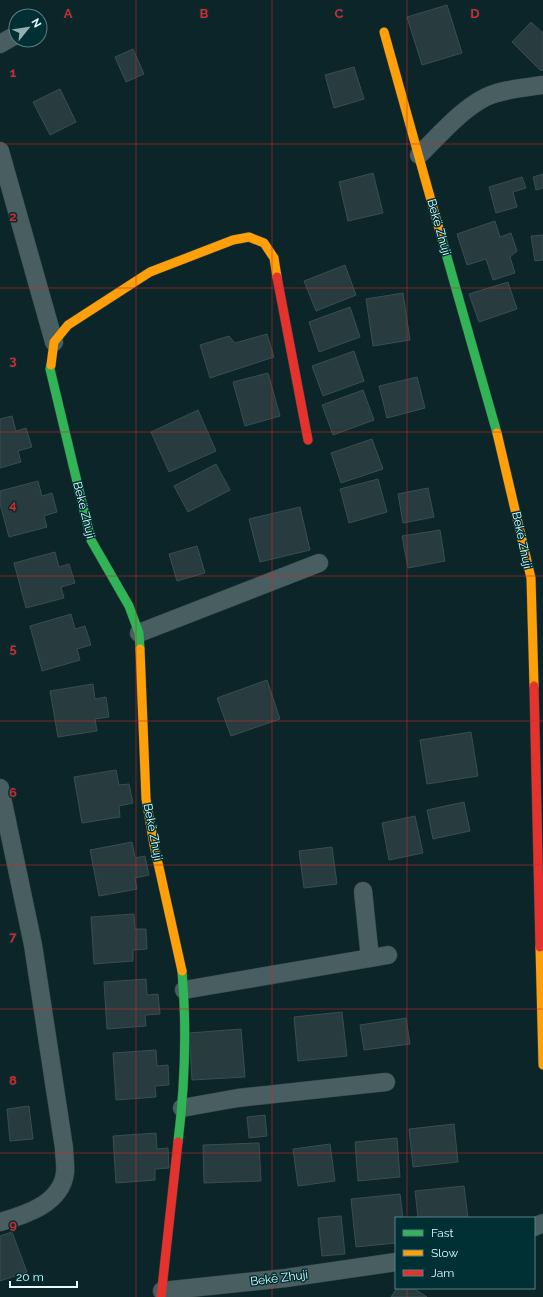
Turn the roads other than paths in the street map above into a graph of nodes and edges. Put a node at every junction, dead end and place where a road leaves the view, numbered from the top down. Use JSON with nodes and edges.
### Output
{"nodes":[{"id":1,"x":384,"y":32,"type":"dead end"},
{"id":2,"x":543,"y":85,"type":"edge"},
{"id":3,"x":0,"y":151,"type":"edge"},
{"id":4,"x":419,"y":155,"type":"junction"},
{"id":5,"x":54,"y":342,"type":"junction"},
{"id":6,"x":308,"y":440,"type":"dead end"},
{"id":7,"x":319,"y":563,"type":"dead end"},
{"id":8,"x":139,"y":633,"type":"junction"},
{"id":9,"x":0,"y":788,"type":"edge"},
{"id":10,"x":363,"y":891,"type":"dead end"},
{"id":11,"x":388,"y":955,"type":"dead end"},
{"id":12,"x":370,"y":958,"type":"junction"},
{"id":13,"x":184,"y":990,"type":"junction"},
{"id":14,"x":543,"y":1065,"type":"edge"},
{"id":15,"x":386,"y":1082,"type":"dead end"},
{"id":16,"x":182,"y":1108,"type":"junction"},
{"id":17,"x":0,"y":1222,"type":"edge"},
{"id":18,"x":395,"y":1262,"type":"edge"},
{"id":19,"x":162,"y":1294,"type":"edge"}],
"edges":[{"from":1,"to":4,"type":"street","name":"Bekë Zhuji"},
{"from":2,"to":4,"type":"street"},
{"from":3,"to":5,"type":"street"},
{"from":4,"to":14,"type":"street","name":"Bekë Zhuji"},
{"from":5,"to":6,"type":"street"},
{"from":5,"to":8,"type":"street","name":"Bekë Zhuji"},
{"from":7,"to":8,"type":"street"},
{"from":8,"to":13,"type":"street","name":"Bekë Zhuji"},
{"from":9,"to":17,"type":"street"},
{"from":10,"to":12,"type":"street"},
{"from":11,"to":12,"type":"street"},
{"from":12,"to":13,"type":"street"},
{"from":13,"to":16,"type":"street","name":"Bekë Zhuji"},
{"from":15,"to":16,"type":"street"},
{"from":16,"to":19,"type":"street","name":"Bekë Zhuji"},
{"from":18,"to":19,"type":"street","name":"Bekë Zhuji"}]}
